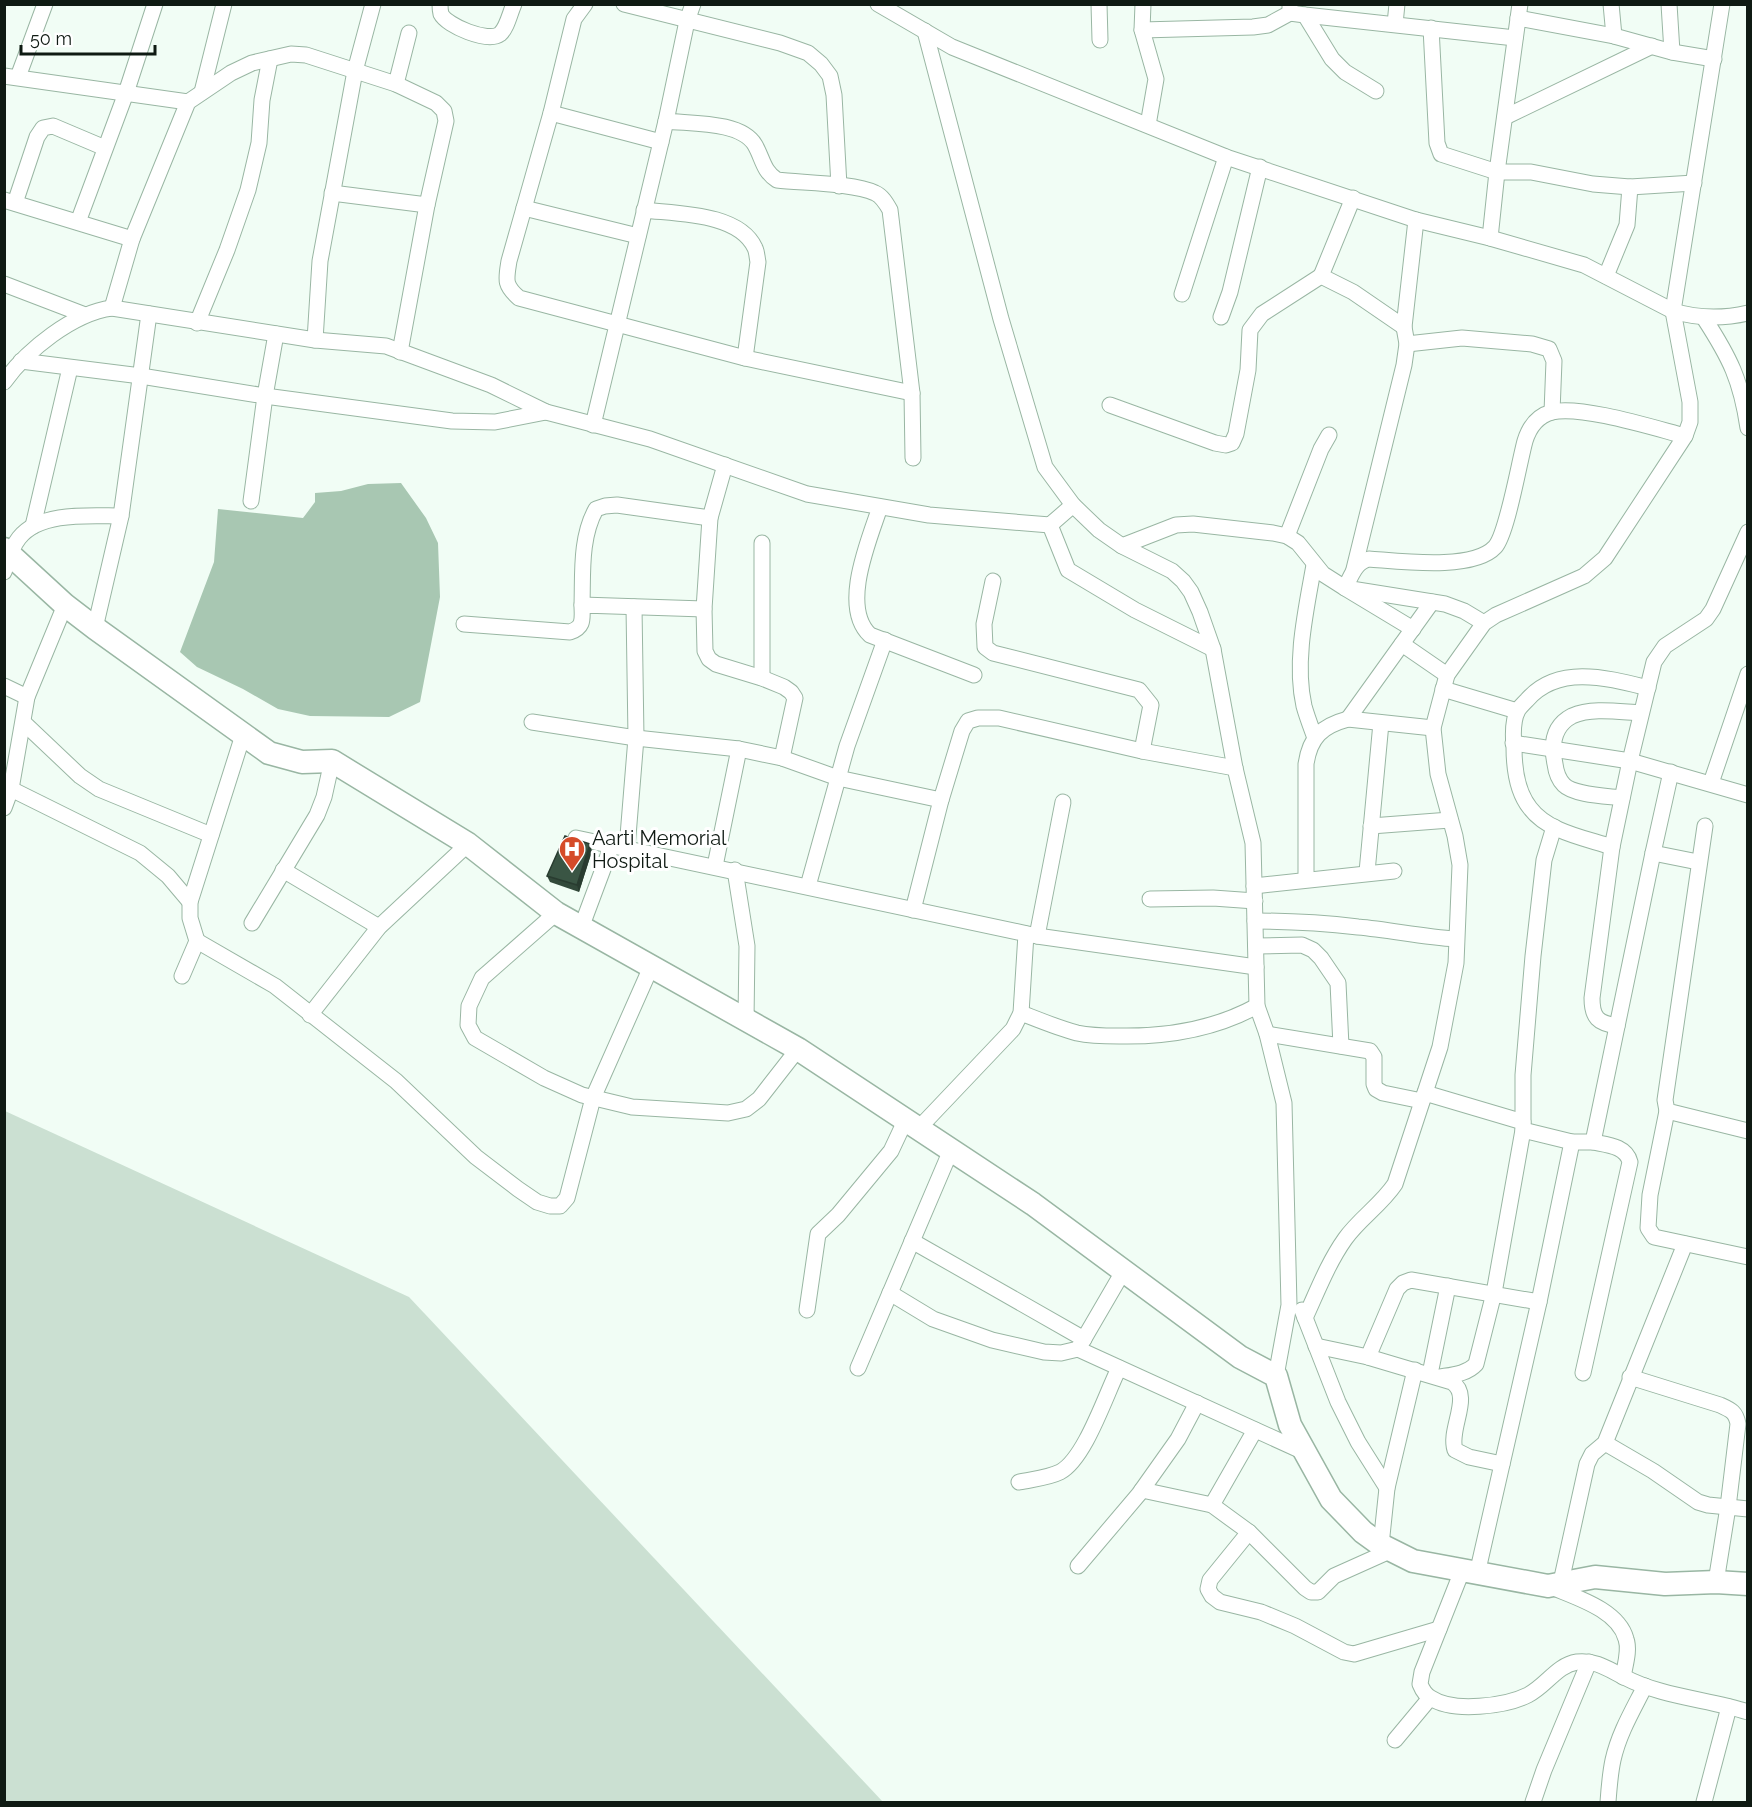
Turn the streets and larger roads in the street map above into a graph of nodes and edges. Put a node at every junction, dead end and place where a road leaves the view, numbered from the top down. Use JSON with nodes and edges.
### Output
{"nodes":[{"id":1,"x":45,"y":4,"type":"edge"},
{"id":2,"x":155,"y":4,"type":"edge"},
{"id":3,"x":224,"y":4,"type":"edge"},
{"id":4,"x":373,"y":4,"type":"edge"},
{"id":5,"x":440,"y":4,"type":"edge"},
{"id":6,"x":514,"y":4,"type":"edge"},
{"id":7,"x":585,"y":4,"type":"edge"},
{"id":8,"x":624,"y":4,"type":"edge"},
{"id":9,"x":693,"y":4,"type":"edge"},
{"id":10,"x":878,"y":4,"type":"edge"},
{"id":11,"x":1099,"y":4,"type":"edge"},
{"id":12,"x":1143,"y":4,"type":"edge"},
{"id":13,"x":1397,"y":4,"type":"edge"},
{"id":14,"x":1611,"y":4,"type":"edge"},
{"id":15,"x":1669,"y":4,"type":"edge"},
{"id":16,"x":1722,"y":4,"type":"edge"},
{"id":17,"x":1295,"y":11,"type":"edge"},
{"id":18,"x":1519,"y":11,"type":"edge"},
{"id":19,"x":687,"y":21,"type":"junction"},
{"id":20,"x":1395,"y":24,"type":"junction"},
{"id":21,"x":1431,"y":28,"type":"junction"},
{"id":22,"x":1142,"y":30,"type":"junction"},
{"id":23,"x":925,"y":32,"type":"junction"},
{"id":24,"x":409,"y":33,"type":"dead end"},
{"id":25,"x":1614,"y":36,"type":"junction"},
{"id":26,"x":1515,"y":38,"type":"junction"},
{"id":27,"x":1100,"y":40,"type":"dead end"},
{"id":28,"x":1652,"y":46,"type":"junction"},
{"id":29,"x":1672,"y":52,"type":"junction"},
{"id":30,"x":270,"y":59,"type":"junction"},
{"id":31,"x":1714,"y":59,"type":"junction"},
{"id":32,"x":355,"y":71,"type":"junction"},
{"id":33,"x":11,"y":77,"type":"edge"},
{"id":34,"x":396,"y":84,"type":"junction"},
{"id":35,"x":1376,"y":91,"type":"dead end"},
{"id":36,"x":202,"y":92,"type":"junction"},
{"id":37,"x":126,"y":93,"type":"junction"},
{"id":38,"x":188,"y":102,"type":"junction"},
{"id":39,"x":551,"y":113,"type":"junction"},
{"id":40,"x":1505,"y":117,"type":"junction"},
{"id":41,"x":666,"y":121,"type":"junction"},
{"id":42,"x":1148,"y":125,"type":"junction"},
{"id":43,"x":661,"y":142,"type":"junction"},
{"id":44,"x":105,"y":148,"type":"junction"},
{"id":45,"x":1226,"y":157,"type":"junction"},
{"id":46,"x":1260,"y":167,"type":"junction"},
{"id":47,"x":1497,"y":172,"type":"junction"},
{"id":48,"x":1694,"y":183,"type":"junction"},
{"id":49,"x":840,"y":186,"type":"junction"},
{"id":50,"x":1630,"y":186,"type":"junction"},
{"id":51,"x":332,"y":193,"type":"junction"},
{"id":52,"x":1353,"y":198,"type":"junction"},
{"id":53,"x":10,"y":201,"type":"edge"},
{"id":54,"x":427,"y":205,"type":"junction"},
{"id":55,"x":524,"y":208,"type":"junction"},
{"id":56,"x":645,"y":210,"type":"junction"},
{"id":57,"x":1416,"y":220,"type":"junction"},
{"id":58,"x":78,"y":222,"type":"junction"},
{"id":59,"x":638,"y":236,"type":"junction"},
{"id":60,"x":1490,"y":238,"type":"junction"},
{"id":61,"x":132,"y":239,"type":"junction"},
{"id":62,"x":1322,"y":276,"type":"junction"},
{"id":63,"x":1606,"y":276,"type":"junction"},
{"id":64,"x":4,"y":284,"type":"edge"},
{"id":65,"x":1182,"y":294,"type":"dead end"},
{"id":66,"x":112,"y":308,"type":"junction"},
{"id":67,"x":1673,"y":311,"type":"junction"},
{"id":68,"x":1748,"y":313,"type":"edge"},
{"id":69,"x":149,"y":314,"type":"junction"},
{"id":70,"x":85,"y":315,"type":"junction"},
{"id":71,"x":1221,"y":317,"type":"dead end"},
{"id":72,"x":1704,"y":318,"type":"junction"},
{"id":73,"x":197,"y":323,"type":"junction"},
{"id":74,"x":618,"y":323,"type":"junction"},
{"id":75,"x":1404,"y":327,"type":"junction"},
{"id":76,"x":276,"y":334,"type":"junction"},
{"id":77,"x":315,"y":340,"type":"junction"},
{"id":78,"x":1407,"y":344,"type":"junction"},
{"id":79,"x":400,"y":352,"type":"junction"},
{"id":80,"x":745,"y":358,"type":"junction"},
{"id":81,"x":21,"y":361,"type":"junction"},
{"id":82,"x":70,"y":368,"type":"junction"},
{"id":83,"x":141,"y":376,"type":"junction"},
{"id":84,"x":4,"y":382,"type":"edge"},
{"id":85,"x":912,"y":393,"type":"junction"},
{"id":86,"x":265,"y":396,"type":"junction"},
{"id":87,"x":1110,"y":405,"type":"dead end"},
{"id":88,"x":546,"y":412,"type":"junction"},
{"id":89,"x":1552,"y":412,"type":"junction"},
{"id":90,"x":593,"y":425,"type":"junction"},
{"id":91,"x":1748,"y":428,"type":"edge"},
{"id":92,"x":1329,"y":435,"type":"dead end"},
{"id":93,"x":1685,"y":436,"type":"junction"},
{"id":94,"x":913,"y":458,"type":"dead end"},
{"id":95,"x":725,"y":465,"type":"junction"},
{"id":96,"x":251,"y":501,"type":"dead end"},
{"id":97,"x":1072,"y":505,"type":"junction"},
{"id":98,"x":880,"y":507,"type":"junction"},
{"id":99,"x":121,"y":516,"type":"junction"},
{"id":100,"x":710,"y":518,"type":"junction"},
{"id":101,"x":1050,"y":525,"type":"junction"},
{"id":102,"x":33,"y":526,"type":"junction"},
{"id":103,"x":1748,"y":531,"type":"edge"},
{"id":104,"x":1287,"y":536,"type":"junction"},
{"id":105,"x":762,"y":543,"type":"dead end"},
{"id":106,"x":1122,"y":546,"type":"junction"},
{"id":107,"x":6,"y":559,"type":"edge"},
{"id":108,"x":1314,"y":565,"type":"junction"},
{"id":109,"x":1354,"y":570,"type":"junction"},
{"id":110,"x":993,"y":581,"type":"dead end"},
{"id":111,"x":1345,"y":588,"type":"junction"},
{"id":112,"x":1432,"y":602,"type":"junction"},
{"id":113,"x":65,"y":605,"type":"junction"},
{"id":114,"x":582,"y":605,"type":"junction"},
{"id":115,"x":634,"y":607,"type":"junction"},
{"id":116,"x":704,"y":609,"type":"junction"},
{"id":117,"x":1484,"y":623,"type":"junction"},
{"id":118,"x":464,"y":624,"type":"dead end"},
{"id":119,"x":95,"y":628,"type":"junction"},
{"id":120,"x":1413,"y":629,"type":"junction"},
{"id":121,"x":885,"y":640,"type":"junction"},
{"id":122,"x":1402,"y":644,"type":"junction"},
{"id":123,"x":1213,"y":649,"type":"junction"},
{"id":124,"x":1748,"y":674,"type":"edge"},
{"id":125,"x":974,"y":675,"type":"dead end"},
{"id":126,"x":762,"y":678,"type":"junction"},
{"id":127,"x":1445,"y":682,"type":"junction"},
{"id":128,"x":4,"y":686,"type":"edge"},
{"id":129,"x":1648,"y":687,"type":"junction"},
{"id":130,"x":27,"y":697,"type":"junction"},
{"id":131,"x":1517,"y":711,"type":"junction"},
{"id":132,"x":1641,"y":713,"type":"junction"},
{"id":133,"x":1348,"y":719,"type":"junction"},
{"id":134,"x":532,"y":722,"type":"dead end"},
{"id":135,"x":24,"y":723,"type":"junction"},
{"id":136,"x":1381,"y":723,"type":"junction"},
{"id":137,"x":1433,"y":728,"type":"junction"},
{"id":138,"x":243,"y":735,"type":"junction"},
{"id":139,"x":636,"y":738,"type":"junction"},
{"id":140,"x":1315,"y":738,"type":"junction"},
{"id":141,"x":1514,"y":743,"type":"junction"},
{"id":142,"x":739,"y":749,"type":"junction"},
{"id":143,"x":1552,"y":749,"type":"junction"},
{"id":144,"x":1142,"y":751,"type":"junction"},
{"id":145,"x":782,"y":758,"type":"junction"},
{"id":146,"x":332,"y":761,"type":"junction"},
{"id":147,"x":1630,"y":761,"type":"junction"},
{"id":148,"x":1235,"y":768,"type":"junction"},
{"id":149,"x":1671,"y":772,"type":"junction"},
{"id":150,"x":838,"y":778,"type":"junction"},
{"id":151,"x":1711,"y":783,"type":"junction"},
{"id":152,"x":11,"y":789,"type":"junction"},
{"id":153,"x":1748,"y":795,"type":"edge"},
{"id":154,"x":1622,"y":798,"type":"junction"},
{"id":155,"x":941,"y":800,"type":"junction"},
{"id":156,"x":1063,"y":802,"type":"dead end"},
{"id":157,"x":4,"y":808,"type":"edge"},
{"id":158,"x":1450,"y":820,"type":"junction"},
{"id":159,"x":1371,"y":826,"type":"junction"},
{"id":160,"x":1705,"y":826,"type":"dead end"},
{"id":161,"x":1554,"y":827,"type":"junction"},
{"id":162,"x":211,"y":835,"type":"junction"},
{"id":163,"x":576,"y":838,"type":"edge"},
{"id":164,"x":468,"y":844,"type":"junction"},
{"id":165,"x":619,"y":847,"type":"junction"},
{"id":166,"x":1612,"y":847,"type":"junction"},
{"id":167,"x":1653,"y":853,"type":"junction"},
{"id":168,"x":1698,"y":862,"type":"junction"},
{"id":169,"x":715,"y":866,"type":"junction"},
{"id":170,"x":283,"y":870,"type":"junction"},
{"id":171,"x":735,"y":870,"type":"junction"},
{"id":172,"x":1394,"y":871,"type":"dead end"},
{"id":173,"x":1367,"y":872,"type":"junction"},
{"id":174,"x":1306,"y":879,"type":"junction"},
{"id":175,"x":808,"y":886,"type":"junction"},
{"id":176,"x":1255,"y":893,"type":"junction"},
{"id":177,"x":1150,"y":899,"type":"dead end"},
{"id":178,"x":190,"y":902,"type":"junction"},
{"id":179,"x":914,"y":910,"type":"junction"},
{"id":180,"x":556,"y":913,"type":"junction"},
{"id":181,"x":1255,"y":921,"type":"junction"},
{"id":182,"x":252,"y":923,"type":"dead end"},
{"id":183,"x":380,"y":927,"type":"junction"},
{"id":184,"x":581,"y":928,"type":"junction"},
{"id":185,"x":1032,"y":935,"type":"junction"},
{"id":186,"x":1456,"y":939,"type":"junction"},
{"id":187,"x":197,"y":941,"type":"junction"},
{"id":188,"x":1256,"y":946,"type":"junction"},
{"id":189,"x":651,"y":967,"type":"junction"},
{"id":190,"x":1256,"y":967,"type":"junction"},
{"id":191,"x":182,"y":976,"type":"dead end"},
{"id":192,"x":1257,"y":1006,"type":"junction"},
{"id":193,"x":1021,"y":1013,"type":"junction"},
{"id":194,"x":310,"y":1015,"type":"junction"},
{"id":195,"x":746,"y":1020,"type":"junction"},
{"id":196,"x":1617,"y":1026,"type":"junction"},
{"id":197,"x":1268,"y":1034,"type":"junction"},
{"id":198,"x":1341,"y":1046,"type":"junction"},
{"id":199,"x":798,"y":1049,"type":"junction"},
{"id":200,"x":1424,"y":1097,"type":"junction"},
{"id":201,"x":593,"y":1098,"type":"junction"},
{"id":202,"x":1667,"y":1111,"type":"junction"},
{"id":203,"x":912,"y":1124,"type":"junction"},
{"id":204,"x":1523,"y":1126,"type":"junction"},
{"id":205,"x":1748,"y":1131,"type":"edge"},
{"id":206,"x":1572,"y":1142,"type":"junction"},
{"id":207,"x":1593,"y":1142,"type":"junction"},
{"id":208,"x":951,"y":1150,"type":"junction"},
{"id":209,"x":912,"y":1241,"type":"junction"},
{"id":210,"x":1684,"y":1244,"type":"junction"},
{"id":211,"x":1748,"y":1257,"type":"edge"},
{"id":212,"x":1288,"y":1267,"type":"junction"},
{"id":213,"x":1124,"y":1270,"type":"junction"},
{"id":214,"x":1448,"y":1286,"type":"junction"},
{"id":215,"x":890,"y":1293,"type":"junction"},
{"id":216,"x":1494,"y":1293,"type":"junction"},
{"id":217,"x":1539,"y":1302,"type":"junction"},
{"id":218,"x":807,"y":1310,"type":"dead end"},
{"id":219,"x":1305,"y":1318,"type":"junction"},
{"id":220,"x":1081,"y":1344,"type":"junction"},
{"id":221,"x":1316,"y":1346,"type":"junction"},
{"id":222,"x":1368,"y":1357,"type":"junction"},
{"id":223,"x":858,"y":1368,"type":"dead end"},
{"id":224,"x":1119,"y":1368,"type":"junction"},
{"id":225,"x":1583,"y":1373,"type":"dead end"},
{"id":226,"x":1428,"y":1374,"type":"junction"},
{"id":227,"x":1276,"y":1376,"type":"junction"},
{"id":228,"x":1630,"y":1377,"type":"junction"},
{"id":229,"x":1197,"y":1403,"type":"junction"},
{"id":230,"x":1255,"y":1430,"type":"junction"},
{"id":231,"x":1605,"y":1443,"type":"junction"},
{"id":232,"x":1307,"y":1454,"type":"junction"},
{"id":233,"x":1502,"y":1464,"type":"junction"},
{"id":234,"x":1019,"y":1482,"type":"dead end"},
{"id":235,"x":1387,"y":1488,"type":"junction"},
{"id":236,"x":1142,"y":1490,"type":"junction"},
{"id":237,"x":1212,"y":1505,"type":"junction"},
{"id":238,"x":1728,"y":1507,"type":"junction"},
{"id":239,"x":1748,"y":1509,"type":"edge"},
{"id":240,"x":1249,"y":1532,"type":"junction"},
{"id":241,"x":1386,"y":1548,"type":"junction"},
{"id":242,"x":1078,"y":1566,"type":"dead end"},
{"id":243,"x":1469,"y":1572,"type":"junction"},
{"id":244,"x":1716,"y":1582,"type":"junction"},
{"id":245,"x":1554,"y":1584,"type":"junction"},
{"id":246,"x":1748,"y":1584,"type":"edge"},
{"id":247,"x":1439,"y":1629,"type":"junction"},
{"id":248,"x":1589,"y":1662,"type":"junction"},
{"id":249,"x":1623,"y":1677,"type":"junction"},
{"id":250,"x":1645,"y":1686,"type":"junction"},
{"id":251,"x":1430,"y":1698,"type":"junction"},
{"id":252,"x":1729,"y":1707,"type":"junction"},
{"id":253,"x":1748,"y":1712,"type":"edge"},
{"id":254,"x":1395,"y":1740,"type":"dead end"},
{"id":255,"x":1533,"y":1803,"type":"edge"},
{"id":256,"x":1608,"y":1803,"type":"edge"},
{"id":257,"x":1704,"y":1803,"type":"edge"}],
"edges":[{"from":1,"to":33,"type":"street"},
{"from":2,"to":37,"type":"street"},
{"from":3,"to":36,"type":"street"},
{"from":4,"to":32,"type":"street"},
{"from":5,"to":6,"type":"street"},
{"from":7,"to":39,"type":"street"},
{"from":8,"to":19,"type":"street"},
{"from":9,"to":19,"type":"street"},
{"from":10,"to":23,"type":"street"},
{"from":11,"to":27,"type":"street"},
{"from":12,"to":22,"type":"street"},
{"from":13,"to":20,"type":"street"},
{"from":14,"to":25,"type":"street"},
{"from":15,"to":29,"type":"street"},
{"from":16,"to":31,"type":"street"},
{"from":17,"to":20,"type":"street"},
{"from":17,"to":22,"type":"street"},
{"from":17,"to":35,"type":"street"},
{"from":18,"to":25,"type":"street"},
{"from":18,"to":26,"type":"street"},
{"from":19,"to":41,"type":"street"},
{"from":19,"to":49,"type":"street"},
{"from":20,"to":21,"type":"street"},
{"from":21,"to":26,"type":"street"},
{"from":21,"to":47,"type":"street"},
{"from":22,"to":42,"type":"street"},
{"from":23,"to":42,"type":"street"},
{"from":23,"to":97,"type":"street"},
{"from":24,"to":34,"type":"street"},
{"from":25,"to":28,"type":"street"},
{"from":26,"to":40,"type":"street"},
{"from":28,"to":29,"type":"street"},
{"from":28,"to":40,"type":"street"},
{"from":29,"to":31,"type":"street"},
{"from":30,"to":32,"type":"street"},
{"from":30,"to":36,"type":"street"},
{"from":30,"to":73,"type":"street"},
{"from":31,"to":48,"type":"street"},
{"from":32,"to":34,"type":"street"},
{"from":32,"to":51,"type":"street"},
{"from":33,"to":37,"type":"street"},
{"from":34,"to":54,"type":"street"},
{"from":36,"to":38,"type":"street"},
{"from":37,"to":38,"type":"street"},
{"from":37,"to":44,"type":"street"},
{"from":38,"to":61,"type":"street"},
{"from":39,"to":43,"type":"street"},
{"from":39,"to":55,"type":"street"},
{"from":40,"to":47,"type":"street"},
{"from":41,"to":43,"type":"street"},
{"from":41,"to":49,"type":"street"},
{"from":42,"to":45,"type":"street"},
{"from":43,"to":56,"type":"street"},
{"from":44,"to":53,"type":"street"},
{"from":44,"to":58,"type":"street"},
{"from":45,"to":46,"type":"street"},
{"from":45,"to":65,"type":"street"},
{"from":46,"to":52,"type":"street"},
{"from":46,"to":71,"type":"street"},
{"from":47,"to":50,"type":"street"},
{"from":47,"to":60,"type":"street"},
{"from":48,"to":50,"type":"street"},
{"from":48,"to":67,"type":"street"},
{"from":49,"to":85,"type":"street"},
{"from":50,"to":63,"type":"street"},
{"from":51,"to":54,"type":"street"},
{"from":51,"to":77,"type":"street"},
{"from":52,"to":57,"type":"street"},
{"from":52,"to":62,"type":"street"},
{"from":53,"to":58,"type":"street"},
{"from":54,"to":79,"type":"street"},
{"from":55,"to":59,"type":"street"},
{"from":55,"to":74,"type":"street"},
{"from":56,"to":59,"type":"street"},
{"from":56,"to":80,"type":"street"},
{"from":57,"to":60,"type":"street"},
{"from":57,"to":75,"type":"street"},
{"from":58,"to":61,"type":"street"},
{"from":59,"to":74,"type":"street"},
{"from":60,"to":63,"type":"street"},
{"from":61,"to":66,"type":"street"},
{"from":62,"to":75,"type":"street"},
{"from":62,"to":87,"type":"street"},
{"from":63,"to":67,"type":"street"},
{"from":64,"to":70,"type":"street"},
{"from":66,"to":69,"type":"street"},
{"from":66,"to":70,"type":"street"},
{"from":67,"to":72,"type":"street"},
{"from":67,"to":93,"type":"street"},
{"from":68,"to":72,"type":"street"},
{"from":69,"to":73,"type":"street"},
{"from":69,"to":83,"type":"street"},
{"from":70,"to":81,"type":"street"},
{"from":72,"to":91,"type":"street"},
{"from":73,"to":76,"type":"street"},
{"from":74,"to":80,"type":"street"},
{"from":74,"to":90,"type":"street"},
{"from":75,"to":78,"type":"street"},
{"from":76,"to":77,"type":"street"},
{"from":76,"to":86,"type":"street"},
{"from":77,"to":79,"type":"street"},
{"from":78,"to":89,"type":"street"},
{"from":78,"to":109,"type":"street"},
{"from":79,"to":88,"type":"street"},
{"from":80,"to":85,"type":"street"},
{"from":81,"to":82,"type":"street"},
{"from":81,"to":84,"type":"street"},
{"from":82,"to":83,"type":"street"},
{"from":82,"to":102,"type":"street"},
{"from":83,"to":86,"type":"street"},
{"from":83,"to":99,"type":"street"},
{"from":85,"to":94,"type":"street"},
{"from":86,"to":88,"type":"street"},
{"from":86,"to":96,"type":"street"},
{"from":88,"to":90,"type":"street"},
{"from":89,"to":93,"type":"street"},
{"from":89,"to":109,"type":"street"},
{"from":90,"to":95,"type":"street"},
{"from":92,"to":104,"type":"street"},
{"from":93,"to":117,"type":"street"},
{"from":95,"to":98,"type":"street"},
{"from":95,"to":100,"type":"street"},
{"from":97,"to":101,"type":"street"},
{"from":97,"to":106,"type":"street"},
{"from":98,"to":101,"type":"street"},
{"from":98,"to":121,"type":"street"},
{"from":99,"to":102,"type":"street"},
{"from":99,"to":119,"type":"street"},
{"from":100,"to":114,"type":"street"},
{"from":100,"to":116,"type":"street"},
{"from":101,"to":123,"type":"street"},
{"from":102,"to":107,"type":"street"},
{"from":103,"to":129,"type":"street"},
{"from":104,"to":106,"type":"street"},
{"from":104,"to":108,"type":"street"},
{"from":105,"to":126,"type":"street"},
{"from":106,"to":123,"type":"street"},
{"from":107,"to":113,"type":"street"},
{"from":108,"to":111,"type":"street"},
{"from":108,"to":140,"type":"street"},
{"from":109,"to":111,"type":"street"},
{"from":110,"to":144,"type":"street"},
{"from":111,"to":112,"type":"street"},
{"from":111,"to":120,"type":"street"},
{"from":112,"to":117,"type":"street"},
{"from":112,"to":120,"type":"street"},
{"from":113,"to":119,"type":"street"},
{"from":113,"to":130,"type":"street"},
{"from":114,"to":115,"type":"street"},
{"from":114,"to":118,"type":"street"},
{"from":115,"to":116,"type":"street"},
{"from":115,"to":139,"type":"street"},
{"from":116,"to":126,"type":"street"},
{"from":117,"to":127,"type":"street"},
{"from":119,"to":138,"type":"street"},
{"from":120,"to":122,"type":"street"},
{"from":121,"to":125,"type":"street"},
{"from":121,"to":150,"type":"street"},
{"from":122,"to":127,"type":"street"},
{"from":122,"to":133,"type":"street"},
{"from":123,"to":148,"type":"street"},
{"from":124,"to":151,"type":"street"},
{"from":126,"to":145,"type":"street"},
{"from":127,"to":131,"type":"street"},
{"from":127,"to":137,"type":"street"},
{"from":128,"to":130,"type":"street"},
{"from":129,"to":131,"type":"street"},
{"from":129,"to":132,"type":"street"},
{"from":130,"to":135,"type":"street"},
{"from":131,"to":141,"type":"street"},
{"from":132,"to":143,"type":"street"},
{"from":132,"to":147,"type":"street"},
{"from":133,"to":136,"type":"street"},
{"from":133,"to":140,"type":"street"},
{"from":134,"to":139,"type":"street"},
{"from":135,"to":152,"type":"street"},
{"from":135,"to":162,"type":"street"},
{"from":136,"to":137,"type":"street"},
{"from":136,"to":159,"type":"street"},
{"from":137,"to":158,"type":"street"},
{"from":138,"to":146,"type":"street"},
{"from":138,"to":162,"type":"street"},
{"from":139,"to":142,"type":"street"},
{"from":139,"to":165,"type":"street"},
{"from":140,"to":174,"type":"street"},
{"from":141,"to":143,"type":"street"},
{"from":141,"to":161,"type":"street"},
{"from":142,"to":145,"type":"street"},
{"from":142,"to":169,"type":"street"},
{"from":143,"to":147,"type":"street"},
{"from":143,"to":154,"type":"street"},
{"from":144,"to":148,"type":"street"},
{"from":144,"to":155,"type":"street"},
{"from":145,"to":150,"type":"street"},
{"from":146,"to":164,"type":"street"},
{"from":146,"to":170,"type":"street"},
{"from":147,"to":149,"type":"street"},
{"from":147,"to":154,"type":"street"},
{"from":148,"to":176,"type":"street"},
{"from":149,"to":151,"type":"street"},
{"from":149,"to":167,"type":"street"},
{"from":150,"to":155,"type":"street"},
{"from":150,"to":175,"type":"street"},
{"from":151,"to":153,"type":"street"},
{"from":152,"to":157,"type":"street"},
{"from":152,"to":178,"type":"street"},
{"from":154,"to":166,"type":"street"},
{"from":155,"to":179,"type":"street"},
{"from":156,"to":185,"type":"street"},
{"from":158,"to":159,"type":"street"},
{"from":158,"to":186,"type":"street"},
{"from":159,"to":173,"type":"street"},
{"from":160,"to":168,"type":"street"},
{"from":161,"to":166,"type":"street"},
{"from":161,"to":204,"type":"street"},
{"from":162,"to":178,"type":"street"},
{"from":163,"to":165,"type":"street"},
{"from":164,"to":180,"type":"street"},
{"from":164,"to":183,"type":"street"},
{"from":165,"to":169,"type":"street"},
{"from":165,"to":184,"type":"street"},
{"from":166,"to":196,"type":"street"},
{"from":167,"to":168,"type":"street"},
{"from":167,"to":196,"type":"street"},
{"from":168,"to":202,"type":"street"},
{"from":169,"to":171,"type":"street"},
{"from":170,"to":182,"type":"street"},
{"from":170,"to":183,"type":"street"},
{"from":171,"to":175,"type":"street"},
{"from":171,"to":195,"type":"street"},
{"from":172,"to":173,"type":"street"},
{"from":173,"to":174,"type":"street"},
{"from":174,"to":176,"type":"street"},
{"from":175,"to":179,"type":"street"},
{"from":176,"to":177,"type":"street"},
{"from":176,"to":181,"type":"street"},
{"from":178,"to":187,"type":"street"},
{"from":179,"to":185,"type":"street"},
{"from":180,"to":184,"type":"street"},
{"from":180,"to":201,"type":"street"},
{"from":181,"to":186,"type":"street"},
{"from":181,"to":188,"type":"street"},
{"from":183,"to":194,"type":"street"},
{"from":184,"to":189,"type":"street"},
{"from":185,"to":190,"type":"street"},
{"from":185,"to":193,"type":"street"},
{"from":186,"to":200,"type":"street"},
{"from":187,"to":191,"type":"street"},
{"from":187,"to":194,"type":"street"},
{"from":188,"to":190,"type":"street"},
{"from":188,"to":198,"type":"street"},
{"from":189,"to":195,"type":"street"},
{"from":189,"to":201,"type":"street"},
{"from":190,"to":192,"type":"street"},
{"from":192,"to":193,"type":"street"},
{"from":192,"to":197,"type":"street"},
{"from":193,"to":203,"type":"street"},
{"from":194,"to":201,"type":"street"},
{"from":195,"to":199,"type":"street"},
{"from":196,"to":207,"type":"street"},
{"from":197,"to":198,"type":"street"},
{"from":197,"to":212,"type":"street"},
{"from":198,"to":200,"type":"street"},
{"from":199,"to":201,"type":"street"},
{"from":199,"to":203,"type":"street"},
{"from":200,"to":204,"type":"street"},
{"from":200,"to":219,"type":"street"},
{"from":202,"to":205,"type":"street"},
{"from":202,"to":210,"type":"street"},
{"from":203,"to":208,"type":"street"},
{"from":203,"to":218,"type":"street"},
{"from":204,"to":206,"type":"street"},
{"from":204,"to":216,"type":"street"},
{"from":206,"to":207,"type":"street"},
{"from":206,"to":217,"type":"street"},
{"from":207,"to":225,"type":"street"},
{"from":208,"to":209,"type":"street"},
{"from":208,"to":213,"type":"street"},
{"from":209,"to":215,"type":"street"},
{"from":209,"to":220,"type":"street"},
{"from":210,"to":211,"type":"street"},
{"from":210,"to":228,"type":"street"},
{"from":212,"to":219,"type":"street"},
{"from":212,"to":227,"type":"street"},
{"from":213,"to":220,"type":"street"},
{"from":213,"to":227,"type":"street"},
{"from":214,"to":216,"type":"street"},
{"from":214,"to":222,"type":"street"},
{"from":214,"to":226,"type":"street"},
{"from":215,"to":220,"type":"street"},
{"from":215,"to":223,"type":"street"},
{"from":216,"to":217,"type":"street"},
{"from":216,"to":226,"type":"street"},
{"from":217,"to":233,"type":"street"},
{"from":219,"to":221,"type":"street"},
{"from":220,"to":224,"type":"street"},
{"from":221,"to":222,"type":"street"},
{"from":221,"to":235,"type":"street"},
{"from":222,"to":226,"type":"street"},
{"from":224,"to":229,"type":"street"},
{"from":224,"to":234,"type":"street"},
{"from":226,"to":233,"type":"street"},
{"from":226,"to":235,"type":"street"},
{"from":227,"to":232,"type":"street"},
{"from":228,"to":231,"type":"street"},
{"from":228,"to":238,"type":"street"},
{"from":229,"to":230,"type":"street"},
{"from":229,"to":236,"type":"street"},
{"from":230,"to":232,"type":"street"},
{"from":230,"to":237,"type":"street"},
{"from":231,"to":238,"type":"street"},
{"from":231,"to":245,"type":"street"},
{"from":232,"to":241,"type":"street"},
{"from":233,"to":243,"type":"street"},
{"from":235,"to":241,"type":"street"},
{"from":236,"to":237,"type":"street"},
{"from":236,"to":242,"type":"street"},
{"from":237,"to":240,"type":"street"},
{"from":238,"to":239,"type":"street"},
{"from":238,"to":244,"type":"street"},
{"from":240,"to":241,"type":"street"},
{"from":240,"to":247,"type":"street"},
{"from":241,"to":243,"type":"street"},
{"from":243,"to":245,"type":"street"},
{"from":243,"to":247,"type":"street"},
{"from":244,"to":245,"type":"street"},
{"from":244,"to":246,"type":"street"},
{"from":245,"to":249,"type":"street"},
{"from":247,"to":251,"type":"street"},
{"from":248,"to":249,"type":"street"},
{"from":248,"to":251,"type":"street"},
{"from":248,"to":255,"type":"street"},
{"from":249,"to":250,"type":"street"},
{"from":250,"to":252,"type":"street"},
{"from":250,"to":256,"type":"street"},
{"from":251,"to":254,"type":"street"},
{"from":252,"to":253,"type":"street"},
{"from":252,"to":257,"type":"street"}]}
